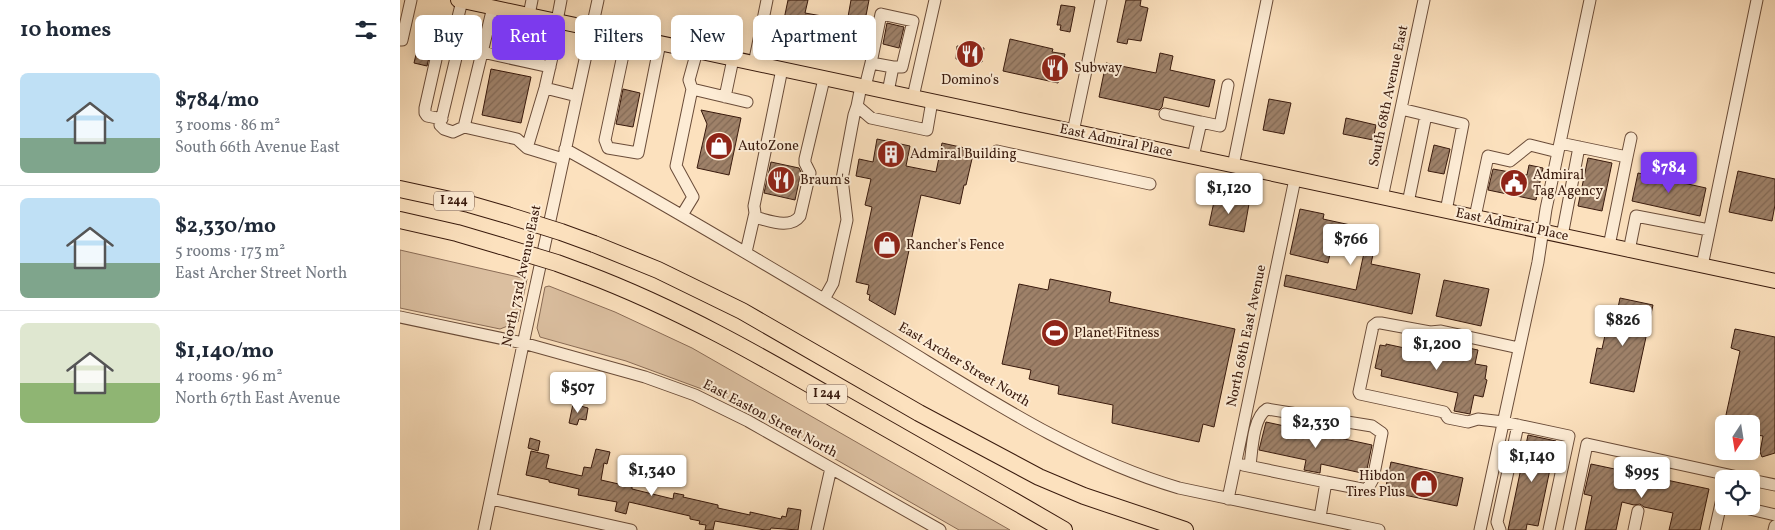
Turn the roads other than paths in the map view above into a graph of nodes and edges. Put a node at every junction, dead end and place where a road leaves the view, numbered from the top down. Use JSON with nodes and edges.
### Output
{"nodes":[{"id":1,"x":412,"y":0,"type":"edge"},
{"id":2,"x":460,"y":0,"type":"edge"},
{"id":3,"x":532,"y":0,"type":"edge"},
{"id":4,"x":561,"y":0,"type":"edge"},
{"id":5,"x":598,"y":0,"type":"edge"},
{"id":6,"x":767,"y":0,"type":"edge"},
{"id":7,"x":935,"y":0,"type":"edge"},
{"id":8,"x":1101,"y":0,"type":"edge"},
{"id":9,"x":1267,"y":0,"type":"edge"},
{"id":10,"x":1424,"y":0,"type":"edge"},
{"id":11,"x":1590,"y":0,"type":"edge"},
{"id":12,"x":1757,"y":0,"type":"edge"},
{"id":13,"x":492,"y":7,"type":"junction"},
{"id":14,"x":458,"y":15,"type":"edge"},
{"id":15,"x":529,"y":15,"type":"joint"},
{"id":16,"x":559,"y":15,"type":"edge"},
{"id":17,"x":595,"y":15,"type":"edge"},
{"id":18,"x":400,"y":40,"type":"edge"},
{"id":19,"x":482,"y":52,"type":"joint"},
{"id":20,"x":436,"y":60,"type":"edge"},
{"id":21,"x":456,"y":60,"type":"edge"},
{"id":22,"x":480,"y":60,"type":"edge"},
{"id":23,"x":551,"y":60,"type":"edge"},
{"id":24,"x":585,"y":60,"type":"edge"},
{"id":25,"x":622,"y":60,"type":"edge"},
{"id":26,"x":657,"y":60,"type":"edge"},
{"id":27,"x":694,"y":60,"type":"edge"},
{"id":28,"x":733,"y":60,"type":"edge"},
{"id":29,"x":737,"y":60,"type":"edge"},
{"id":30,"x":871,"y":62,"type":"junction"},
{"id":31,"x":754,"y":64,"type":"junction"},
{"id":32,"x":550,"y":67,"type":"junction"},
{"id":33,"x":893,"y":67,"type":"junction"},
{"id":34,"x":782,"y":69,"type":"junction"},
{"id":35,"x":824,"y":79,"type":"junction"},
{"id":36,"x":1228,"y":85,"type":"dead end"},
{"id":37,"x":863,"y":87,"type":"junction"},
{"id":38,"x":545,"y":88,"type":"junction"},
{"id":39,"x":692,"y":89,"type":"junction"},
{"id":40,"x":888,"y":92,"type":"junction"},
{"id":41,"x":577,"y":96,"type":"junction"},
{"id":42,"x":725,"y":97,"type":"junction"},
{"id":43,"x":913,"y":97,"type":"junction"},
{"id":44,"x":932,"y":101,"type":"junction"},
{"id":45,"x":747,"y":102,"type":"dead end"},
{"id":46,"x":858,"y":106,"type":"junction"},
{"id":47,"x":1401,"y":109,"type":"junction"},
{"id":48,"x":1223,"y":111,"type":"junction"},
{"id":49,"x":1165,"y":114,"type":"dead end"},
{"id":50,"x":1243,"y":115,"type":"junction"},
{"id":51,"x":1426,"y":115,"type":"junction"},
{"id":52,"x":442,"y":119,"type":"junction"},
{"id":53,"x":1201,"y":122,"type":"junction"},
{"id":54,"x":464,"y":127,"type":"junction"},
{"id":55,"x":1073,"y":132,"type":"junction"},
{"id":56,"x":1631,"y":138,"type":"dead end"},
{"id":57,"x":1559,"y":147,"type":"junction"},
{"id":58,"x":1579,"y":147,"type":"junction"},
{"id":59,"x":527,"y":148,"type":"junction"},
{"id":60,"x":997,"y":150,"type":"dead end"},
{"id":61,"x":564,"y":154,"type":"junction"},
{"id":62,"x":1193,"y":157,"type":"junction"},
{"id":63,"x":1627,"y":157,"type":"junction"},
{"id":64,"x":1233,"y":166,"type":"junction"},
{"id":65,"x":1295,"y":179,"type":"junction"},
{"id":66,"x":1150,"y":184,"type":"dead end"},
{"id":67,"x":400,"y":189,"type":"edge"},
{"id":68,"x":1382,"y":198,"type":"junction"},
{"id":69,"x":1408,"y":203,"type":"junction"},
{"id":70,"x":1446,"y":211,"type":"junction"},
{"id":71,"x":682,"y":215,"type":"junction"},
{"id":72,"x":754,"y":217,"type":"junction"},
{"id":73,"x":1475,"y":217,"type":"junction"},
{"id":74,"x":400,"y":220,"type":"edge"},
{"id":75,"x":1709,"y":230,"type":"junction"},
{"id":76,"x":1543,"y":232,"type":"junction"},
{"id":77,"x":1562,"y":236,"type":"junction"},
{"id":78,"x":1609,"y":246,"type":"junction"},
{"id":79,"x":1629,"y":250,"type":"junction"},
{"id":80,"x":746,"y":252,"type":"junction"},
{"id":81,"x":1702,"y":266,"type":"junction"},
{"id":82,"x":1775,"y":281,"type":"edge"},
{"id":83,"x":824,"y":299,"type":"junction"},
{"id":84,"x":400,"y":317,"type":"edge"},
{"id":85,"x":523,"y":343,"type":"junction"},
{"id":86,"x":1519,"y":348,"type":"junction"},
{"id":87,"x":1503,"y":422,"type":"junction"},
{"id":88,"x":1518,"y":425,"type":"junction"},
{"id":89,"x":1236,"y":463,"type":"junction"},
{"id":90,"x":1250,"y":466,"type":"junction"},
{"id":91,"x":830,"y":468,"type":"junction"},
{"id":92,"x":1715,"y":474,"type":"edge"},
{"id":93,"x":1326,"y":482,"type":"junction"},
{"id":94,"x":1760,"y":482,"type":"edge"},
{"id":95,"x":1775,"y":485,"type":"edge"},
{"id":96,"x":491,"y":499,"type":"junction"},
{"id":97,"x":1228,"y":499,"type":"junction"},
{"id":98,"x":1486,"y":503,"type":"junction"},
{"id":99,"x":1500,"y":506,"type":"junction"},
{"id":100,"x":1760,"y":511,"type":"edge"},
{"id":101,"x":1638,"y":512,"type":"dead end"},
{"id":102,"x":1719,"y":515,"type":"edge"},
{"id":103,"x":1775,"y":515,"type":"edge"},
{"id":104,"x":1320,"y":517,"type":"junction"},
{"id":105,"x":1775,"y":526,"type":"edge"},
{"id":106,"x":484,"y":530,"type":"edge"},
{"id":107,"x":631,"y":530,"type":"edge"},
{"id":108,"x":817,"y":530,"type":"edge"},
{"id":109,"x":940,"y":530,"type":"edge"},
{"id":110,"x":1064,"y":530,"type":"edge"},
{"id":111,"x":1185,"y":530,"type":"edge"},
{"id":112,"x":1379,"y":530,"type":"edge"},
{"id":113,"x":1480,"y":530,"type":"edge"},
{"id":114,"x":1500,"y":530,"type":"edge"},
{"id":115,"x":1549,"y":530,"type":"edge"},
{"id":116,"x":1568,"y":530,"type":"edge"},
{"id":117,"x":1634,"y":530,"type":"edge"},
{"id":118,"x":1715,"y":530,"type":"edge"},
{"id":119,"x":1774,"y":530,"type":"edge"}],
"edges":[{"from":1,"to":18,"type":"street"},
{"from":2,"to":13,"type":"main road","name":"East Admiral Place"},
{"from":2,"to":14,"type":"street"},
{"from":3,"to":15,"type":"street"},
{"from":4,"to":16,"type":"street"},
{"from":5,"to":17,"type":"street","name":"North 73rd Avenue East"},
{"from":6,"to":31,"type":"street"},
{"from":7,"to":43,"type":"street"},
{"from":8,"to":55,"type":"street"},
{"from":9,"to":50,"type":"street"},
{"from":10,"to":47,"type":"street","name":"South 68th Avenue East"},
{"from":11,"to":57,"type":"street"},
{"from":12,"to":75,"type":"street"},
{"from":13,"to":15,"type":"main road","name":"East Admiral Place"},
{"from":13,"to":19,"type":"street"},
{"from":19,"to":32,"type":"street"},
{"from":20,"to":52,"type":"street"},
{"from":21,"to":52,"type":"street"},
{"from":22,"to":54,"type":"street"},
{"from":23,"to":32,"type":"street"},
{"from":24,"to":41,"type":"street","name":"North 73rd Avenue East"},
{"from":25,"to":26,"type":"street"},
{"from":27,"to":39,"type":"street"},
{"from":28,"to":42,"type":"street"},
{"from":29,"to":31,"type":"main road","name":"East Admiral Place"},
{"from":30,"to":33,"type":"street"},
{"from":30,"to":33,"type":"street"},
{"from":30,"to":37,"type":"street"},
{"from":31,"to":34,"type":"main road","name":"East Admiral Place"},
{"from":32,"to":38,"type":"street"},
{"from":33,"to":40,"type":"street"},
{"from":34,"to":35,"type":"main road","name":"East Admiral Place"},
{"from":34,"to":72,"type":"street"},
{"from":35,"to":37,"type":"main road","name":"East Admiral Place"},
{"from":35,"to":72,"type":"street"},
{"from":36,"to":48,"type":"street"},
{"from":37,"to":40,"type":"main road","name":"East Admiral Place"},
{"from":37,"to":46,"type":"street"},
{"from":38,"to":41,"type":"street"},
{"from":38,"to":59,"type":"street"},
{"from":39,"to":42,"type":"street"},
{"from":39,"to":71,"type":"street"},
{"from":40,"to":43,"type":"main road","name":"East Admiral Place"},
{"from":41,"to":61,"type":"street","name":"North 73rd Avenue East"},
{"from":42,"to":45,"type":"street"},
{"from":43,"to":44,"type":"main road","name":"East Admiral Place"},
{"from":44,"to":46,"type":"street"},
{"from":44,"to":55,"type":"main road","name":"East Admiral Place"},
{"from":46,"to":83,"type":"street"},
{"from":47,"to":51,"type":"street"},
{"from":47,"to":68,"type":"street","name":"South 68th Avenue East"},
{"from":48,"to":50,"type":"street"},
{"from":48,"to":53,"type":"street"},
{"from":49,"to":53,"type":"street"},
{"from":50,"to":64,"type":"street"},
{"from":51,"to":69,"type":"street"},
{"from":51,"to":70,"type":"street"},
{"from":52,"to":54,"type":"street","name":"East Archer Street North"},
{"from":53,"to":62,"type":"street"},
{"from":54,"to":59,"type":"street","name":"East Archer Street North"},
{"from":55,"to":62,"type":"main road","name":"East Admiral Place"},
{"from":56,"to":63,"type":"street"},
{"from":57,"to":58,"type":"street"},
{"from":57,"to":73,"type":"street"},
{"from":57,"to":76,"type":"street"},
{"from":58,"to":63,"type":"street"},
{"from":58,"to":77,"type":"street"},
{"from":59,"to":61,"type":"street","name":"East Archer Street North"},
{"from":60,"to":66,"type":"street"},
{"from":61,"to":71,"type":"street","name":"East Archer Street North"},
{"from":61,"to":85,"type":"street","name":"North 73rd Avenue East"},
{"from":62,"to":64,"type":"main road","name":"East Admiral Place"},
{"from":63,"to":78,"type":"street"},
{"from":64,"to":65,"type":"main road","name":"East Admiral Place"},
{"from":65,"to":68,"type":"main road","name":"East Admiral Place"},
{"from":65,"to":89,"type":"street","name":"North 68th East Avenue"},
{"from":67,"to":111,"type":"highway","number":"I 244","bridge":true},
{"from":68,"to":69,"type":"main road","name":"East Admiral Place"},
{"from":69,"to":70,"type":"main road","name":"East Admiral Place"},
{"from":70,"to":73,"type":"main road","name":"East Admiral Place"},
{"from":71,"to":80,"type":"street","name":"East Archer Street North"},
{"from":72,"to":80,"type":"street"},
{"from":73,"to":76,"type":"main road","name":"East Admiral Place"},
{"from":74,"to":110,"type":"highway","number":"I 244","bridge":true},
{"from":75,"to":79,"type":"street"},
{"from":75,"to":81,"type":"street"},
{"from":76,"to":77,"type":"main road","name":"East Admiral Place"},
{"from":76,"to":86,"type":"street"},
{"from":77,"to":78,"type":"main road","name":"East Admiral Place"},
{"from":78,"to":79,"type":"main road","name":"East Admiral Place"},
{"from":79,"to":81,"type":"main road","name":"East Admiral Place"},
{"from":80,"to":83,"type":"street","name":"East Archer Street North"},
{"from":81,"to":82,"type":"main road","name":"East Admiral Place"},
{"from":83,"to":97,"type":"street","name":"East Archer Street North"},
{"from":84,"to":85,"type":"street","name":"East Easton Street North"},
{"from":85,"to":91,"type":"street","name":"East Easton Street North"},
{"from":85,"to":96,"type":"street","name":"North 73rd Avenue East"},
{"from":86,"to":87,"type":"street"},
{"from":86,"to":87,"type":"street"},
{"from":87,"to":88,"type":"street"},
{"from":87,"to":98,"type":"street"},
{"from":88,"to":99,"type":"street"},
{"from":88,"to":115,"type":"street"},
{"from":89,"to":90,"type":"street"},
{"from":89,"to":97,"type":"street","name":"North 68th East Avenue"},
{"from":90,"to":93,"type":"street"},
{"from":90,"to":93,"type":"street"},
{"from":91,"to":108,"type":"street"},
{"from":91,"to":109,"type":"street","name":"East Easton Street North"},
{"from":92,"to":116,"type":"street"},
{"from":93,"to":104,"type":"street"},
{"from":94,"to":95,"type":"street"},
{"from":96,"to":106,"type":"street","name":"North 73rd Avenue East"},
{"from":96,"to":107,"type":"street"},
{"from":97,"to":104,"type":"street","name":"East Archer Street North"},
{"from":98,"to":99,"type":"street"},
{"from":98,"to":113,"type":"street"},
{"from":99,"to":114,"type":"street"},
{"from":100,"to":103,"type":"street"},
{"from":101,"to":117,"type":"street"},
{"from":102,"to":118,"type":"street"},
{"from":104,"to":112,"type":"street","name":"East Archer Street North"},
{"from":105,"to":119,"type":"street"}]}
